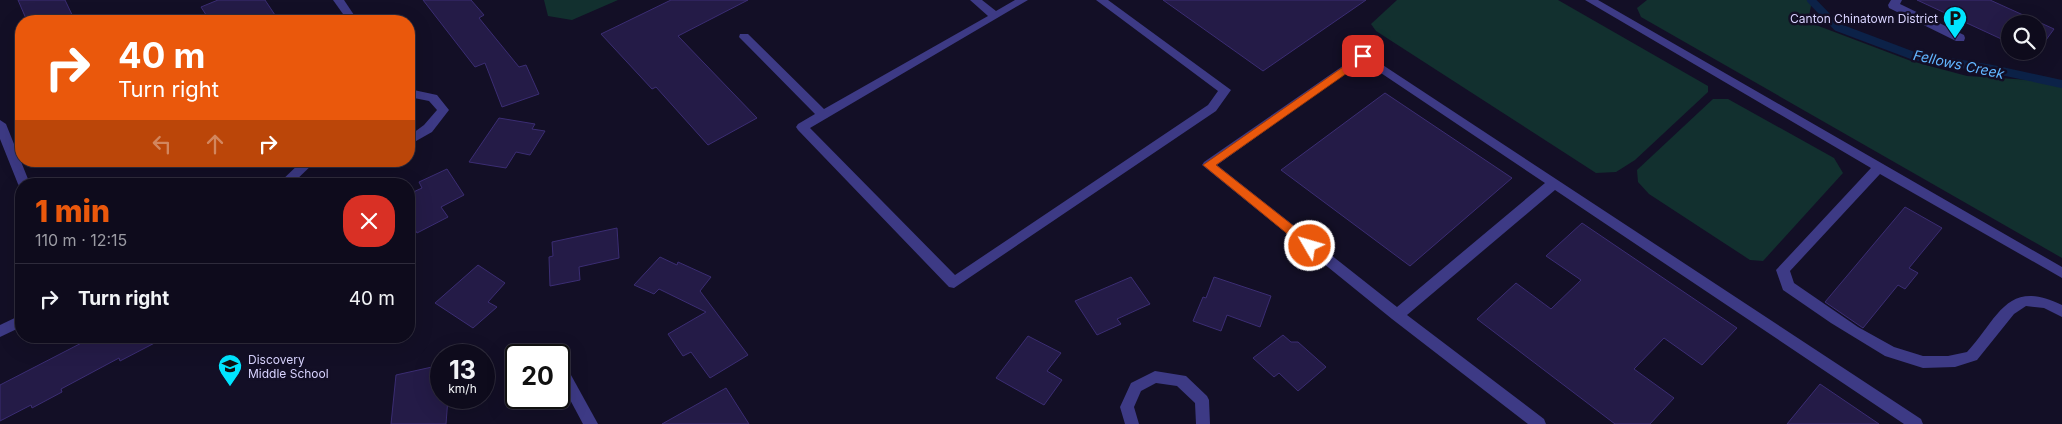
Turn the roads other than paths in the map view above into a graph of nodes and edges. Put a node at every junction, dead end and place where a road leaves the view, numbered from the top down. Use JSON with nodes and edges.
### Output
{"nodes":[{"id":1,"x":338,"y":0,"type":"edge"},
{"id":2,"x":975,"y":0,"type":"edge"},
{"id":3,"x":1023,"y":0,"type":"edge"},
{"id":4,"x":1101,"y":0,"type":"edge"},
{"id":5,"x":1590,"y":0,"type":"edge"},
{"id":6,"x":1897,"y":0,"type":"edge"},
{"id":7,"x":349,"y":15,"type":"edge"},
{"id":8,"x":995,"y":16,"type":"junction"},
{"id":9,"x":744,"y":37,"type":"dead end"},
{"id":10,"x":1960,"y":38,"type":"dead end"},
{"id":11,"x":415,"y":95,"type":"edge"},
{"id":12,"x":823,"y":115,"type":"junction"},
{"id":13,"x":0,"y":124,"type":"edge"},
{"id":14,"x":415,"y":139,"type":"edge"},
{"id":15,"x":15,"y":162,"type":"edge"},
{"id":16,"x":303,"y":167,"type":"edge"},
{"id":17,"x":1879,"y":167,"type":"junction"},
{"id":18,"x":291,"y":178,"type":"edge"},
{"id":19,"x":1554,"y":183,"type":"junction"},
{"id":20,"x":2062,"y":273,"type":"edge"},
{"id":21,"x":2062,"y":311,"type":"edge"},
{"id":22,"x":1397,"y":315,"type":"junction"},
{"id":23,"x":15,"y":324,"type":"edge"},
{"id":24,"x":0,"y":331,"type":"edge"},
{"id":25,"x":570,"y":386,"type":"edge"},
{"id":26,"x":591,"y":424,"type":"edge"},
{"id":27,"x":1132,"y":424,"type":"edge"},
{"id":28,"x":1203,"y":424,"type":"edge"},
{"id":29,"x":1539,"y":424,"type":"edge"},
{"id":30,"x":1916,"y":424,"type":"edge"}],
"edges":[{"from":1,"to":7,"type":"street"},
{"from":2,"to":8,"type":"street"},
{"from":3,"to":8,"type":"street"},
{"from":4,"to":12,"type":"street"},
{"from":5,"to":17,"type":"street"},
{"from":6,"to":10,"type":"street"},
{"from":8,"to":12,"type":"street"},
{"from":9,"to":12,"type":"street"},
{"from":11,"to":14,"type":"street"},
{"from":13,"to":15,"type":"street"},
{"from":16,"to":18,"type":"street"},
{"from":17,"to":20,"type":"street"},
{"from":17,"to":21,"type":"street"},
{"from":19,"to":22,"type":"street"},
{"from":19,"to":22,"type":"street"},
{"from":19,"to":30,"type":"street"},
{"from":22,"to":29,"type":"street"},
{"from":23,"to":24,"type":"street"},
{"from":25,"to":26,"type":"street"},
{"from":27,"to":28,"type":"street"}]}
